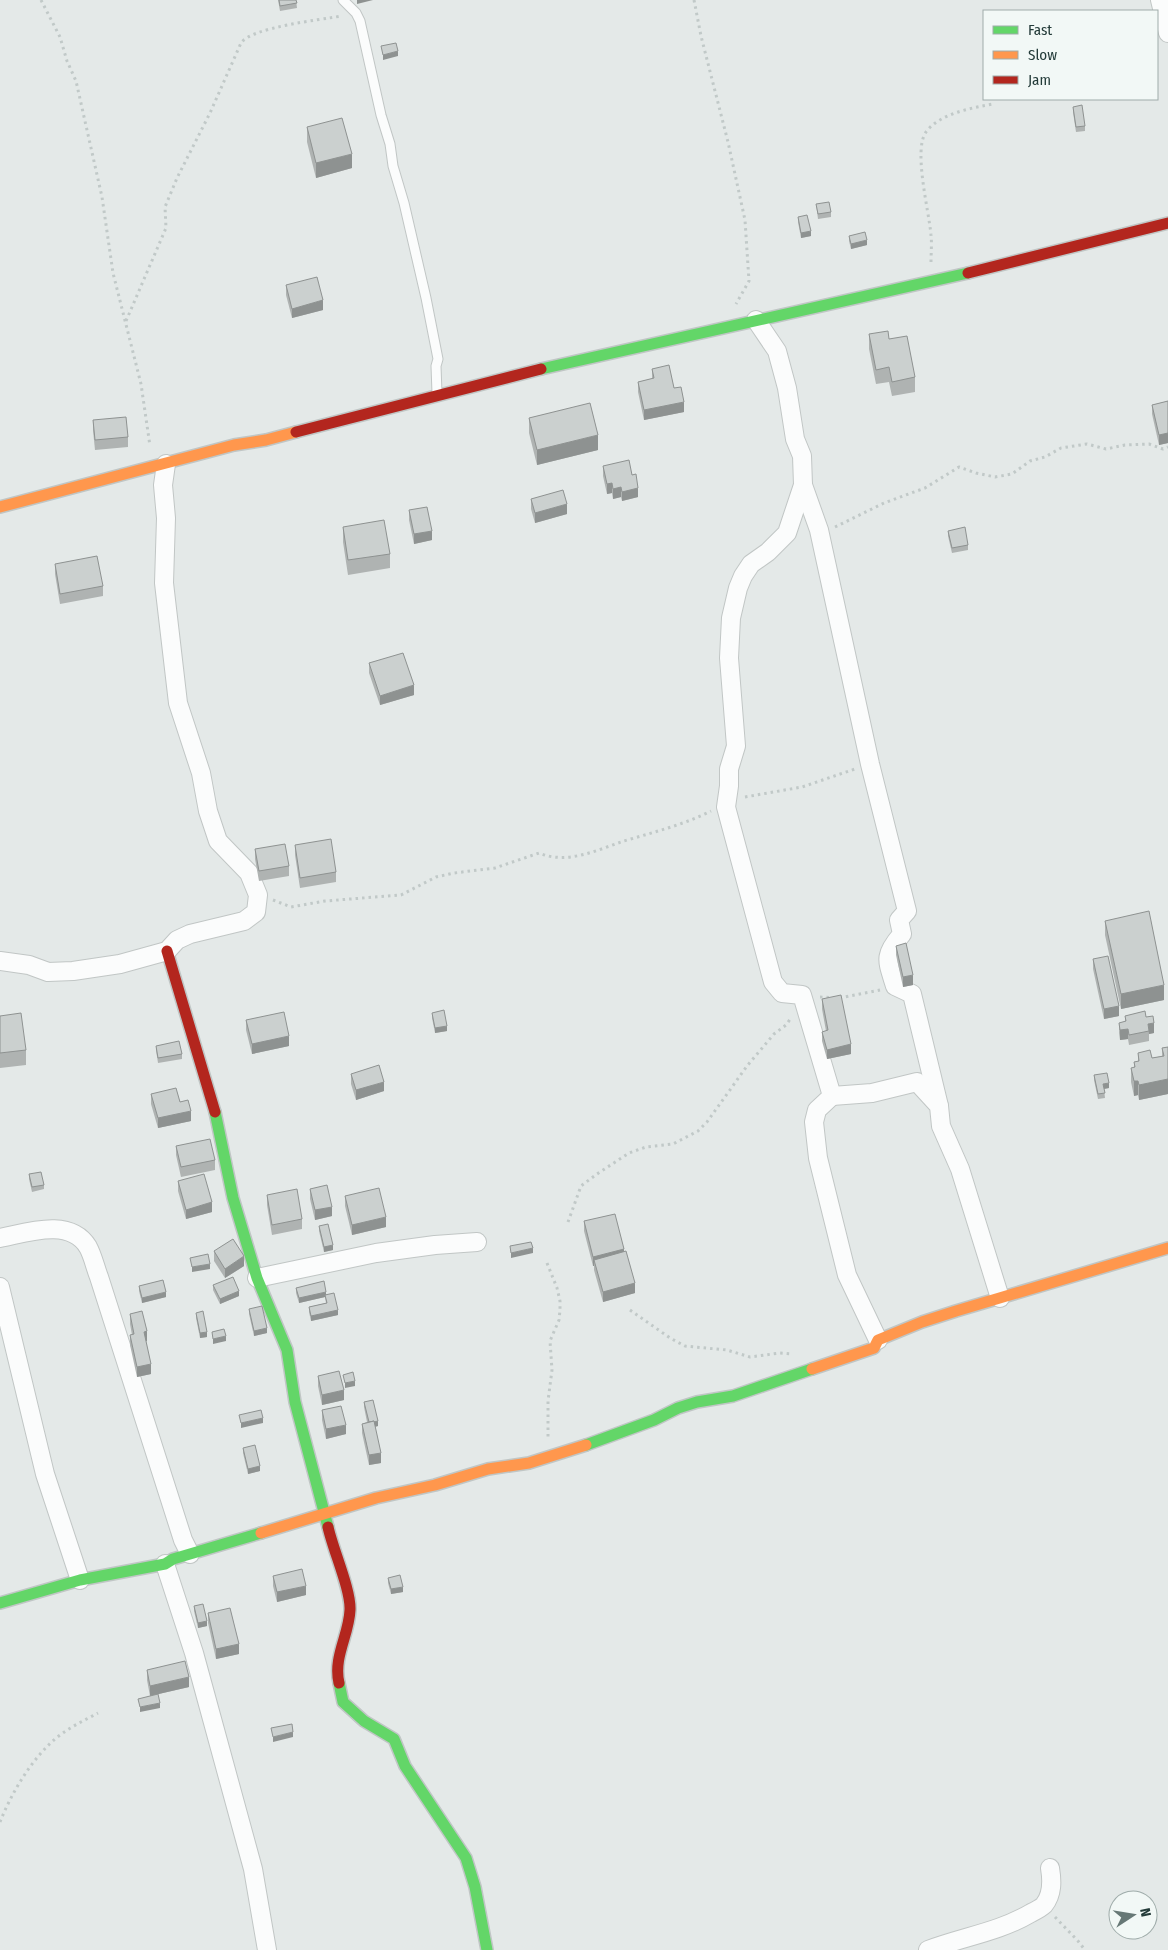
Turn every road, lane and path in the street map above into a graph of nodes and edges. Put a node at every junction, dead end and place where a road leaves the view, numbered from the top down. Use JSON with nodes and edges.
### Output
{"nodes":[{"id":1,"x":41,"y":0,"type":"edge"},
{"id":2,"x":343,"y":0,"type":"edge"},
{"id":3,"x":694,"y":0,"type":"edge"},
{"id":4,"x":1160,"y":0,"type":"edge"},
{"id":5,"x":356,"y":13,"type":"junction"},
{"id":6,"x":1168,"y":32,"type":"edge"},
{"id":7,"x":993,"y":104,"type":"dead end"},
{"id":8,"x":1168,"y":223,"type":"edge"},
{"id":9,"x":930,"y":282,"type":"junction"},
{"id":10,"x":735,"y":305,"type":"dead end"},
{"id":11,"x":756,"y":320,"type":"junction"},
{"id":12,"x":125,"y":322,"type":"junction"},
{"id":13,"x":437,"y":396,"type":"junction"},
{"id":14,"x":1168,"y":447,"type":"edge"},
{"id":15,"x":160,"y":465,"type":"junction"},
{"id":16,"x":803,"y":485,"type":"junction"},
{"id":17,"x":0,"y":507,"type":"edge"},
{"id":18,"x":818,"y":530,"type":"junction"},
{"id":19,"x":870,"y":764,"type":"junction"},
{"id":20,"x":727,"y":800,"type":"junction"},
{"id":21,"x":258,"y":895,"type":"junction"},
{"id":22,"x":167,"y":951,"type":"junction"},
{"id":23,"x":0,"y":961,"type":"edge"},
{"id":24,"x":895,"y":986,"type":"junction"},
{"id":25,"x":802,"y":995,"type":"junction"},
{"id":26,"x":832,"y":1096,"type":"junction"},
{"id":27,"x":939,"y":1106,"type":"junction"},
{"id":28,"x":568,"y":1222,"type":"dead end"},
{"id":29,"x":0,"y":1238,"type":"edge"},
{"id":30,"x":477,"y":1242,"type":"dead end"},
{"id":31,"x":1168,"y":1248,"type":"edge"},
{"id":32,"x":547,"y":1262,"type":"dead end"},
{"id":33,"x":258,"y":1278,"type":"junction"},
{"id":34,"x":0,"y":1287,"type":"edge"},
{"id":35,"x":1000,"y":1298,"type":"junction"},
{"id":36,"x":630,"y":1310,"type":"dead end"},
{"id":37,"x":878,"y":1340,"type":"junction"},
{"id":38,"x":800,"y":1355,"type":"dead end"},
{"id":39,"x":548,"y":1456,"type":"junction"},
{"id":40,"x":325,"y":1513,"type":"junction"},
{"id":41,"x":190,"y":1554,"type":"junction"},
{"id":42,"x":165,"y":1564,"type":"junction"},
{"id":43,"x":80,"y":1580,"type":"junction"},
{"id":44,"x":0,"y":1603,"type":"edge"},
{"id":45,"x":98,"y":1713,"type":"dead end"},
{"id":46,"x":0,"y":1822,"type":"edge"},
{"id":47,"x":1050,"y":1868,"type":"dead end"},
{"id":48,"x":1044,"y":1905,"type":"junction"},
{"id":49,"x":266,"y":1950,"type":"edge"},
{"id":50,"x":487,"y":1950,"type":"edge"},
{"id":51,"x":928,"y":1950,"type":"edge"},
{"id":52,"x":1085,"y":1950,"type":"edge"}],
"edges":[{"from":1,"to":12,"type":"path"},
{"from":2,"to":5,"type":"lane"},
{"from":3,"to":10,"type":"path"},
{"from":4,"to":6,"type":"street"},
{"from":5,"to":12,"type":"path"},
{"from":5,"to":13,"type":"lane"},
{"from":7,"to":9,"type":"path"},
{"from":8,"to":9,"type":"street"},
{"from":9,"to":11,"type":"street"},
{"from":11,"to":13,"type":"street"},
{"from":11,"to":16,"type":"street"},
{"from":12,"to":15,"type":"path"},
{"from":13,"to":15,"type":"street"},
{"from":14,"to":18,"type":"path"},
{"from":15,"to":17,"type":"street"},
{"from":15,"to":21,"type":"street"},
{"from":16,"to":18,"type":"street"},
{"from":16,"to":20,"type":"street"},
{"from":18,"to":19,"type":"street"},
{"from":19,"to":20,"type":"path"},
{"from":19,"to":24,"type":"street"},
{"from":20,"to":21,"type":"path"},
{"from":20,"to":25,"type":"street"},
{"from":21,"to":22,"type":"street"},
{"from":22,"to":23,"type":"street"},
{"from":22,"to":33,"type":"street"},
{"from":24,"to":25,"type":"path"},
{"from":24,"to":27,"type":"street"},
{"from":25,"to":26,"type":"street"},
{"from":25,"to":28,"type":"path"},
{"from":26,"to":27,"type":"street"},
{"from":26,"to":37,"type":"street"},
{"from":27,"to":35,"type":"street"},
{"from":29,"to":41,"type":"street"},
{"from":30,"to":33,"type":"street"},
{"from":31,"to":35,"type":"street"},
{"from":32,"to":39,"type":"path"},
{"from":33,"to":40,"type":"street"},
{"from":34,"to":43,"type":"street"},
{"from":35,"to":37,"type":"street"},
{"from":36,"to":38,"type":"path"},
{"from":37,"to":39,"type":"street"},
{"from":39,"to":40,"type":"street"},
{"from":40,"to":41,"type":"street"},
{"from":40,"to":50,"type":"street"},
{"from":41,"to":42,"type":"street"},
{"from":42,"to":43,"type":"street"},
{"from":42,"to":49,"type":"street"},
{"from":43,"to":44,"type":"street"},
{"from":45,"to":46,"type":"path"},
{"from":47,"to":48,"type":"street"},
{"from":48,"to":51,"type":"street"},
{"from":48,"to":52,"type":"path"}]}
